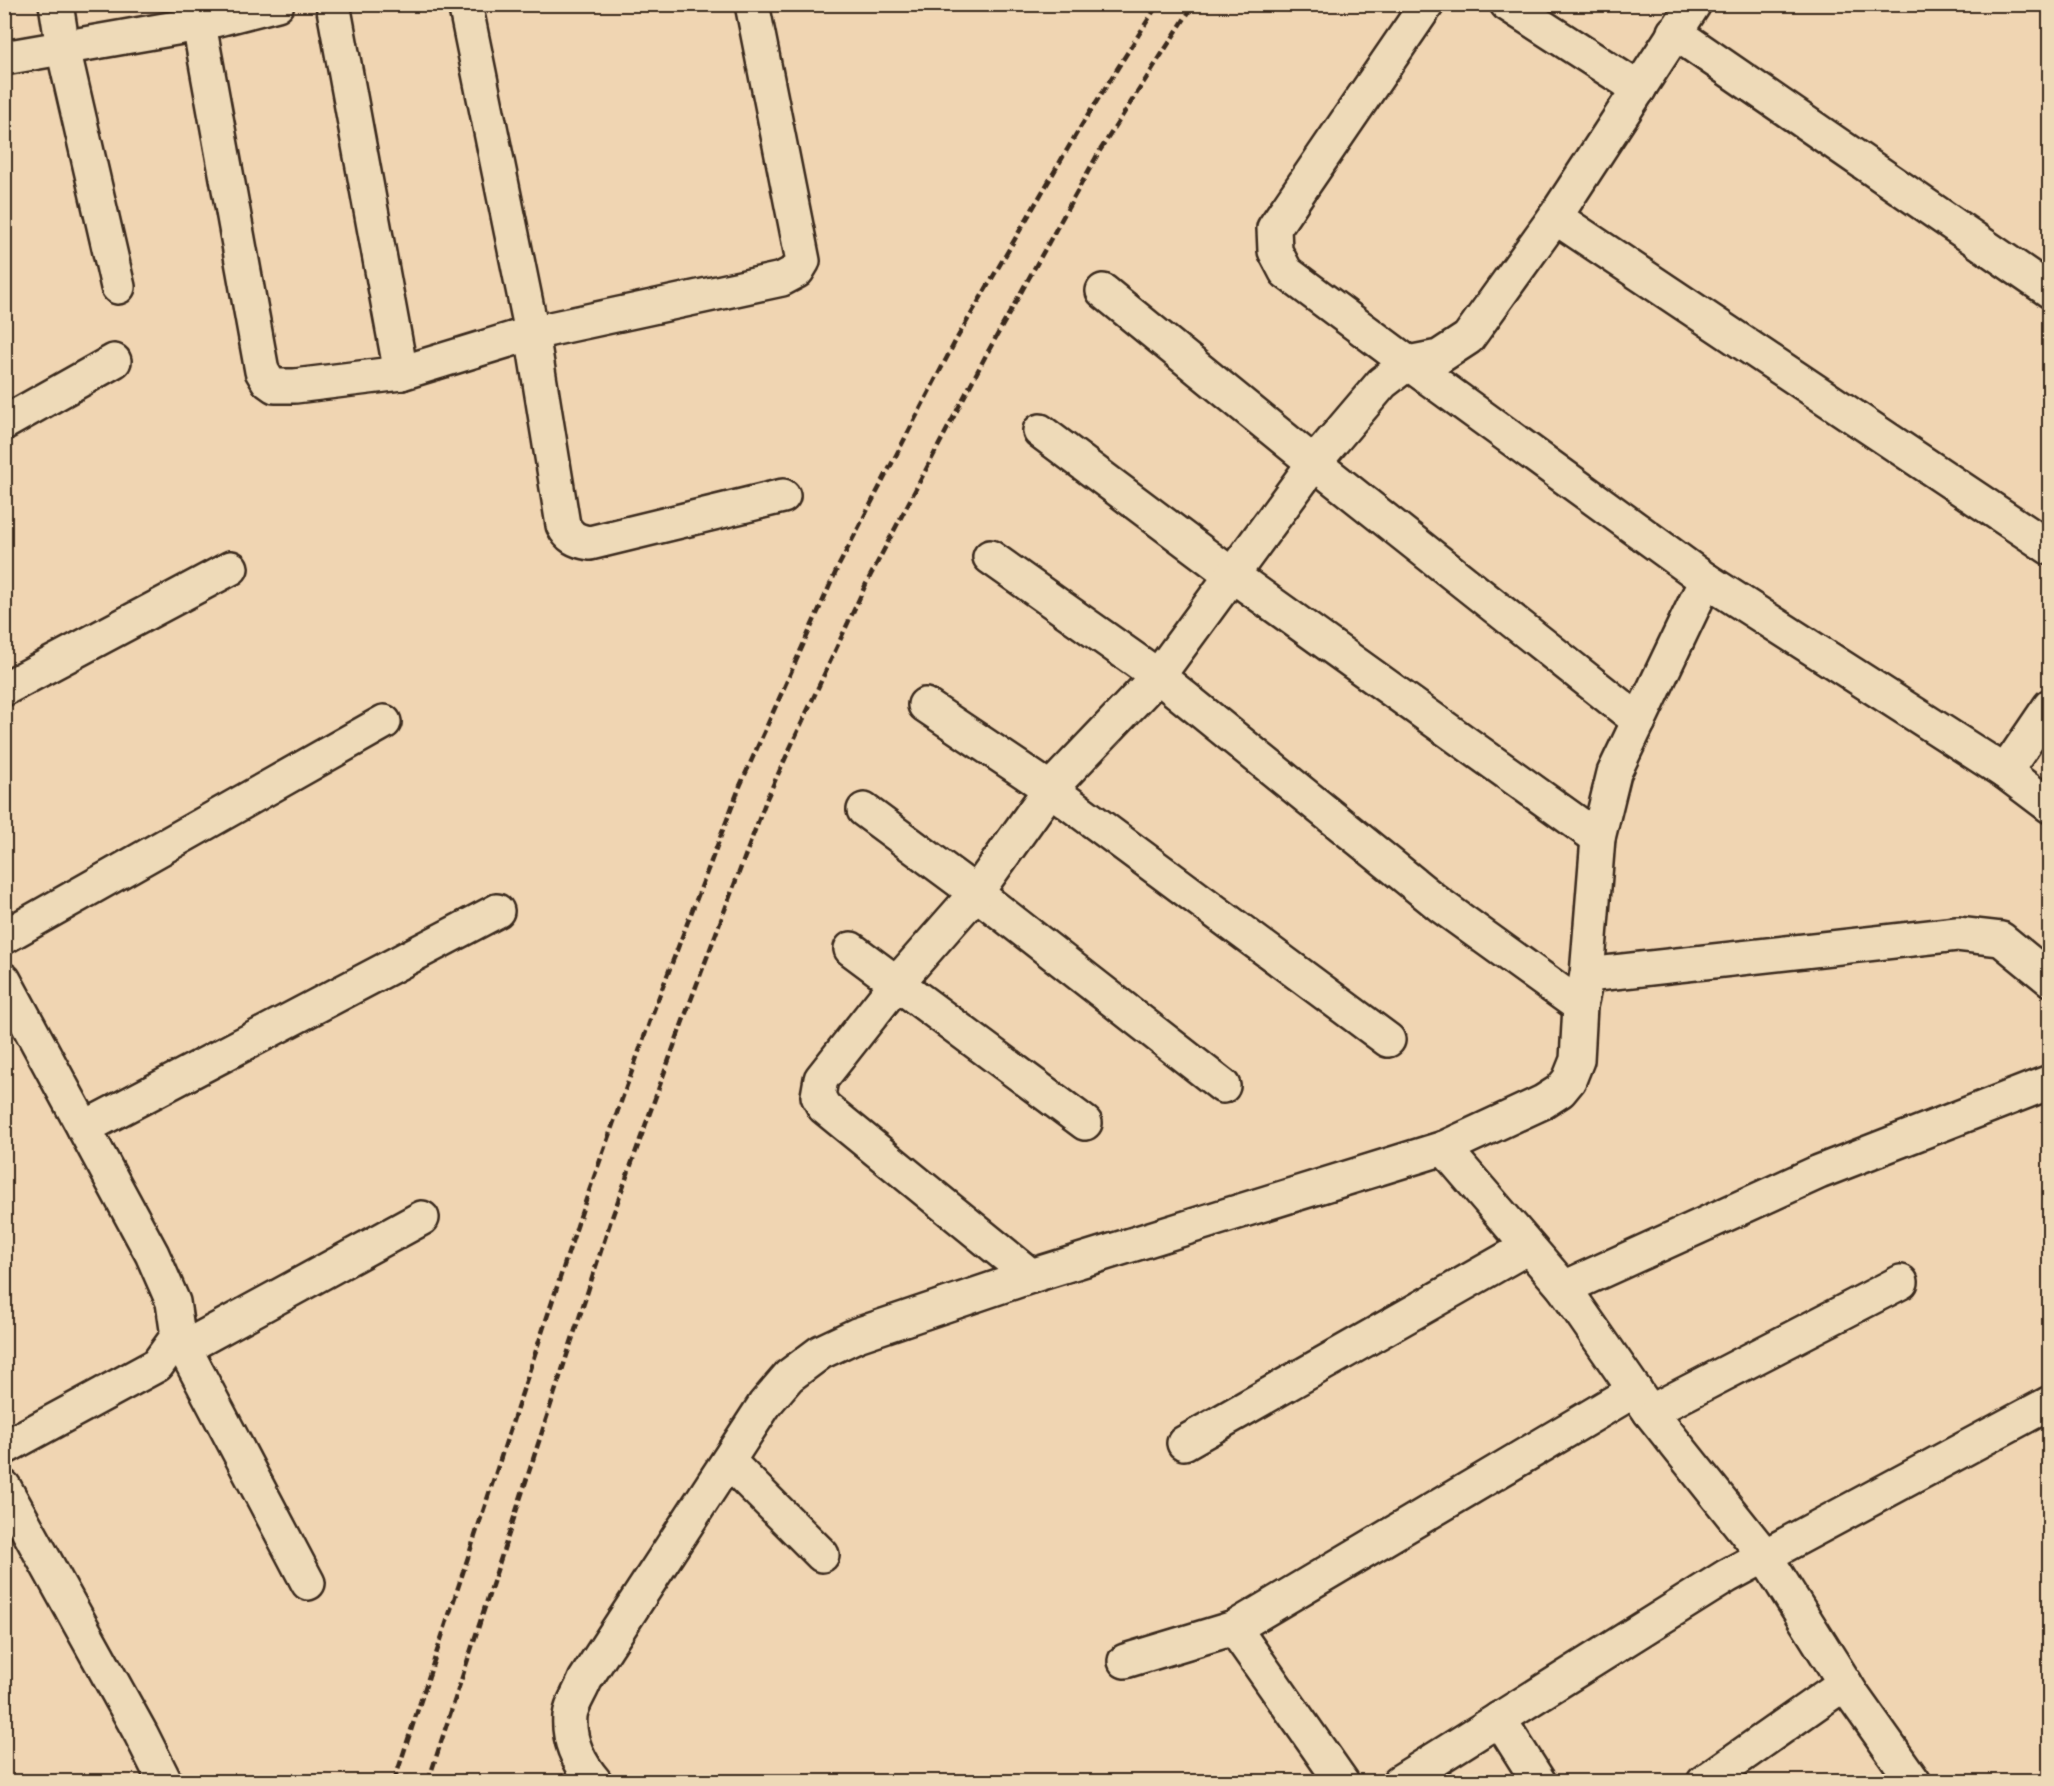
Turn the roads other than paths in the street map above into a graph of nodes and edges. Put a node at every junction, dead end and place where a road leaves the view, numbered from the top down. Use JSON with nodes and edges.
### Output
{"nodes":[{"id":1,"x":56,"y":4,"type":"edge"},
{"id":2,"x":277,"y":4,"type":"edge"},
{"id":3,"x":333,"y":4,"type":"edge"},
{"id":4,"x":465,"y":4,"type":"edge"},
{"id":5,"x":752,"y":4,"type":"edge"},
{"id":6,"x":1427,"y":4,"type":"edge"},
{"id":7,"x":1507,"y":4,"type":"edge"},
{"id":8,"x":1694,"y":4,"type":"edge"},
{"id":9,"x":231,"y":10,"type":"edge"},
{"id":10,"x":199,"y":24,"type":"junction"},
{"id":11,"x":1674,"y":32,"type":"junction"},
{"id":12,"x":63,"y":48,"type":"junction"},
{"id":13,"x":4,"y":58,"type":"edge"},
{"id":14,"x":1639,"y":89,"type":"junction"},
{"id":15,"x":1555,"y":217,"type":"junction"},
{"id":16,"x":118,"y":287,"type":"dead end"},
{"id":17,"x":1103,"y":291,"type":"dead end"},
{"id":18,"x":2049,"y":291,"type":"edge"},
{"id":19,"x":532,"y":333,"type":"junction"},
{"id":20,"x":114,"y":361,"type":"dead end"},
{"id":21,"x":1408,"y":363,"type":"junction"},
{"id":22,"x":401,"y":373,"type":"junction"},
{"id":23,"x":4,"y":423,"type":"edge"},
{"id":24,"x":1040,"y":431,"type":"dead end"},
{"id":25,"x":1314,"y":463,"type":"junction"},
{"id":26,"x":783,"y":496,"type":"dead end"},
{"id":27,"x":2049,"y":548,"type":"edge"},
{"id":28,"x":990,"y":557,"type":"dead end"},
{"id":29,"x":231,"y":568,"type":"dead end"},
{"id":30,"x":1232,"y":575,"type":"junction"},
{"id":31,"x":1706,"y":580,"type":"junction"},
{"id":32,"x":1158,"y":676,"type":"junction"},
{"id":33,"x":4,"y":689,"type":"edge"},
{"id":34,"x":925,"y":705,"type":"dead end"},
{"id":35,"x":2049,"y":706,"type":"edge"},
{"id":36,"x":1639,"y":721,"type":"junction"},
{"id":37,"x":384,"y":722,"type":"dead end"},
{"id":38,"x":2005,"y":771,"type":"junction"},
{"id":39,"x":1050,"y":789,"type":"junction"},
{"id":40,"x":2049,"y":806,"type":"edge"},
{"id":41,"x":864,"y":810,"type":"dead end"},
{"id":42,"x":1598,"y":838,"type":"junction"},
{"id":43,"x":976,"y":893,"type":"junction"},
{"id":44,"x":497,"y":910,"type":"dead end"},
{"id":45,"x":4,"y":937,"type":"edge"},
{"id":46,"x":851,"y":949,"type":"dead end"},
{"id":47,"x":2049,"y":979,"type":"edge"},
{"id":48,"x":4,"y":980,"type":"edge"},
{"id":49,"x":896,"y":984,"type":"junction"},
{"id":50,"x":1584,"y":990,"type":"junction"},
{"id":51,"x":1388,"y":1040,"type":"dead end"},
{"id":52,"x":2049,"y":1082,"type":"edge"},
{"id":53,"x":1223,"y":1086,"type":"dead end"},
{"id":54,"x":1085,"y":1123,"type":"dead end"},
{"id":55,"x":84,"y":1128,"type":"junction"},
{"id":56,"x":1444,"y":1148,"type":"junction"},
{"id":57,"x":422,"y":1218,"type":"dead end"},
{"id":58,"x":1528,"y":1247,"type":"junction"},
{"id":59,"x":1030,"y":1276,"type":"junction"},
{"id":60,"x":1901,"y":1282,"type":"dead end"},
{"id":61,"x":1564,"y":1288,"type":"junction"},
{"id":62,"x":181,"y":1342,"type":"junction"},
{"id":63,"x":1643,"y":1401,"type":"junction"},
{"id":64,"x":2049,"y":1403,"type":"edge"},
{"id":65,"x":1184,"y":1443,"type":"dead end"},
{"id":66,"x":4,"y":1448,"type":"edge"},
{"id":67,"x":729,"y":1462,"type":"junction"},
{"id":68,"x":4,"y":1487,"type":"edge"},
{"id":69,"x":822,"y":1555,"type":"dead end"},
{"id":70,"x":1764,"y":1556,"type":"junction"},
{"id":71,"x":308,"y":1583,"type":"dead end"},
{"id":72,"x":1234,"y":1628,"type":"junction"},
{"id":73,"x":1125,"y":1661,"type":"dead end"},
{"id":74,"x":1845,"y":1683,"type":"junction"},
{"id":75,"x":1499,"y":1719,"type":"junction"},
{"id":76,"x":165,"y":1782,"type":"edge"},
{"id":77,"x":595,"y":1782,"type":"edge"},
{"id":78,"x":1342,"y":1782,"type":"edge"},
{"id":79,"x":1399,"y":1782,"type":"edge"},
{"id":80,"x":1539,"y":1782,"type":"edge"},
{"id":81,"x":1704,"y":1782,"type":"edge"},
{"id":82,"x":1914,"y":1782,"type":"edge"}],
"edges":[{"from":1,"to":12,"type":"street"},
{"from":2,"to":9,"type":"street"},
{"from":3,"to":22,"type":"street"},
{"from":4,"to":19,"type":"street"},
{"from":5,"to":19,"type":"street"},
{"from":6,"to":21,"type":"street"},
{"from":7,"to":14,"type":"street"},
{"from":8,"to":11,"type":"street"},
{"from":9,"to":10,"type":"street"},
{"from":10,"to":12,"type":"street"},
{"from":10,"to":22,"type":"street"},
{"from":11,"to":14,"type":"street"},
{"from":11,"to":18,"type":"street"},
{"from":12,"to":13,"type":"street"},
{"from":12,"to":16,"type":"street"},
{"from":14,"to":15,"type":"street"},
{"from":15,"to":21,"type":"street"},
{"from":15,"to":27,"type":"street"},
{"from":17,"to":25,"type":"street"},
{"from":19,"to":22,"type":"street"},
{"from":19,"to":26,"type":"street"},
{"from":20,"to":23,"type":"street"},
{"from":21,"to":25,"type":"street"},
{"from":21,"to":31,"type":"street"},
{"from":24,"to":30,"type":"street"},
{"from":25,"to":30,"type":"street"},
{"from":25,"to":36,"type":"street"},
{"from":28,"to":32,"type":"street"},
{"from":29,"to":33,"type":"street"},
{"from":30,"to":32,"type":"street"},
{"from":30,"to":42,"type":"street"},
{"from":31,"to":36,"type":"street"},
{"from":31,"to":38,"type":"street"},
{"from":32,"to":39,"type":"street"},
{"from":32,"to":50,"type":"street"},
{"from":34,"to":39,"type":"street"},
{"from":35,"to":38,"type":"street"},
{"from":36,"to":42,"type":"street"},
{"from":37,"to":45,"type":"street"},
{"from":38,"to":40,"type":"street"},
{"from":39,"to":43,"type":"street"},
{"from":39,"to":51,"type":"street"},
{"from":41,"to":43,"type":"street"},
{"from":42,"to":50,"type":"street"},
{"from":43,"to":49,"type":"street"},
{"from":43,"to":53,"type":"street"},
{"from":44,"to":55,"type":"street"},
{"from":46,"to":49,"type":"street"},
{"from":47,"to":50,"type":"street"},
{"from":48,"to":55,"type":"street"},
{"from":49,"to":54,"type":"street"},
{"from":49,"to":59,"type":"street"},
{"from":50,"to":56,"type":"street"},
{"from":52,"to":61,"type":"street"},
{"from":55,"to":62,"type":"street"},
{"from":56,"to":58,"type":"street"},
{"from":56,"to":59,"type":"street"},
{"from":57,"to":62,"type":"street"},
{"from":58,"to":61,"type":"street"},
{"from":58,"to":65,"type":"street"},
{"from":59,"to":67,"type":"street"},
{"from":60,"to":63,"type":"street"},
{"from":61,"to":63,"type":"street"},
{"from":62,"to":66,"type":"street"},
{"from":62,"to":71,"type":"street"},
{"from":63,"to":70,"type":"street"},
{"from":63,"to":72,"type":"street"},
{"from":64,"to":70,"type":"street"},
{"from":67,"to":69,"type":"street"},
{"from":67,"to":77,"type":"street"},
{"from":68,"to":76,"type":"street"},
{"from":70,"to":74,"type":"street"},
{"from":70,"to":75,"type":"street"},
{"from":72,"to":73,"type":"street"},
{"from":72,"to":78,"type":"street"},
{"from":74,"to":81,"type":"street"},
{"from":74,"to":82,"type":"street"},
{"from":75,"to":79,"type":"street"},
{"from":75,"to":80,"type":"street"}]}
